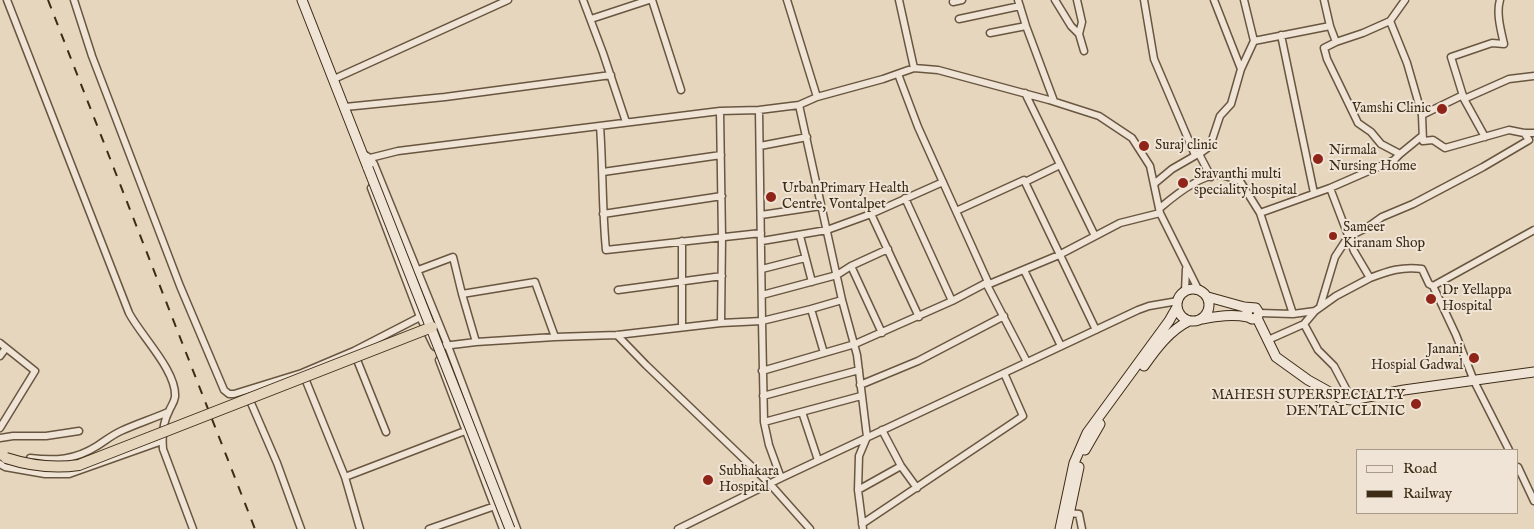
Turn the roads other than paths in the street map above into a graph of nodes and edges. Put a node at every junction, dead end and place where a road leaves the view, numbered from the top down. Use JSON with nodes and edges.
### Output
{"nodes":[{"id":1,"x":7,"y":0,"type":"edge"},
{"id":2,"x":74,"y":0,"type":"edge"},
{"id":3,"x":302,"y":0,"type":"edge"},
{"id":4,"x":508,"y":0,"type":"edge"},
{"id":5,"x":583,"y":0,"type":"edge"},
{"id":6,"x":651,"y":0,"type":"edge"},
{"id":7,"x":786,"y":0,"type":"edge"},
{"id":8,"x":899,"y":0,"type":"edge"},
{"id":9,"x":962,"y":0,"type":"edge"},
{"id":10,"x":1055,"y":0,"type":"edge"},
{"id":11,"x":1077,"y":0,"type":"edge"},
{"id":12,"x":1144,"y":0,"type":"edge"},
{"id":13,"x":1214,"y":0,"type":"edge"},
{"id":14,"x":1244,"y":0,"type":"edge"},
{"id":15,"x":1324,"y":0,"type":"edge"},
{"id":16,"x":1404,"y":0,"type":"edge"},
{"id":17,"x":1500,"y":0,"type":"edge"},
{"id":18,"x":953,"y":2,"type":"dead end"},
{"id":19,"x":1019,"y":3,"type":"edge"},
{"id":20,"x":591,"y":19,"type":"junction"},
{"id":21,"x":959,"y":19,"type":"dead end"},
{"id":22,"x":1390,"y":21,"type":"junction"},
{"id":23,"x":1026,"y":26,"type":"junction"},
{"id":24,"x":1330,"y":26,"type":"junction"},
{"id":25,"x":990,"y":33,"type":"dead end"},
{"id":26,"x":1079,"y":34,"type":"junction"},
{"id":27,"x":1281,"y":35,"type":"junction"},
{"id":28,"x":1254,"y":41,"type":"junction"},
{"id":29,"x":1336,"y":42,"type":"junction"},
{"id":30,"x":1084,"y":51,"type":"dead end"},
{"id":31,"x":914,"y":68,"type":"junction"},
{"id":32,"x":1241,"y":68,"type":"junction"},
{"id":33,"x":898,"y":74,"type":"junction"},
{"id":34,"x":611,"y":75,"type":"junction"},
{"id":35,"x":1534,"y":76,"type":"edge"},
{"id":36,"x":334,"y":79,"type":"junction"},
{"id":37,"x":681,"y":90,"type":"dead end"},
{"id":38,"x":1025,"y":93,"type":"junction"},
{"id":39,"x":817,"y":97,"type":"junction"},
{"id":40,"x":1464,"y":97,"type":"junction"},
{"id":41,"x":1054,"y":101,"type":"junction"},
{"id":42,"x":799,"y":105,"type":"junction"},
{"id":43,"x":345,"y":107,"type":"junction"},
{"id":44,"x":759,"y":110,"type":"junction"},
{"id":45,"x":720,"y":111,"type":"junction"},
{"id":46,"x":1422,"y":115,"type":"junction"},
{"id":47,"x":626,"y":122,"type":"junction"},
{"id":48,"x":600,"y":126,"type":"junction"},
{"id":49,"x":1524,"y":133,"type":"junction"},
{"id":50,"x":1534,"y":133,"type":"edge"},
{"id":51,"x":807,"y":137,"type":"junction"},
{"id":52,"x":1485,"y":138,"type":"junction"},
{"id":53,"x":1423,"y":141,"type":"junction"},
{"id":54,"x":760,"y":146,"type":"junction"},
{"id":55,"x":1197,"y":154,"type":"junction"},
{"id":56,"x":1400,"y":154,"type":"junction"},
{"id":57,"x":366,"y":155,"type":"junction"},
{"id":58,"x":721,"y":155,"type":"junction"},
{"id":59,"x":1060,"y":165,"type":"junction"},
{"id":60,"x":603,"y":172,"type":"junction"},
{"id":61,"x":1212,"y":177,"type":"junction"},
{"id":62,"x":942,"y":182,"type":"junction"},
{"id":63,"x":1025,"y":182,"type":"junction"},
{"id":64,"x":1154,"y":184,"type":"junction"},
{"id":65,"x":1330,"y":188,"type":"junction"},
{"id":66,"x":1314,"y":193,"type":"junction"},
{"id":67,"x":722,"y":196,"type":"junction"},
{"id":68,"x":905,"y":198,"type":"junction"},
{"id":69,"x":821,"y":206,"type":"junction"},
{"id":70,"x":1160,"y":210,"type":"junction"},
{"id":71,"x":956,"y":211,"type":"junction"},
{"id":72,"x":1260,"y":213,"type":"junction"},
{"id":73,"x":603,"y":214,"type":"junction"},
{"id":74,"x":871,"y":214,"type":"junction"},
{"id":75,"x":761,"y":216,"type":"junction"},
{"id":76,"x":827,"y":230,"type":"junction"},
{"id":77,"x":1534,"y":230,"type":"edge"},
{"id":78,"x":761,"y":233,"type":"junction"},
{"id":79,"x":800,"y":236,"type":"junction"},
{"id":80,"x":1095,"y":236,"type":"junction"},
{"id":81,"x":1348,"y":237,"type":"junction"},
{"id":82,"x":722,"y":238,"type":"junction"},
{"id":83,"x":682,"y":241,"type":"junction"},
{"id":84,"x":762,"y":241,"type":"junction"},
{"id":85,"x":888,"y":249,"type":"junction"},
{"id":86,"x":1059,"y":255,"type":"junction"},
{"id":87,"x":805,"y":258,"type":"junction"},
{"id":88,"x":1186,"y":265,"type":"junction"},
{"id":89,"x":851,"y":266,"type":"junction"},
{"id":90,"x":762,"y":269,"type":"junction"},
{"id":91,"x":417,"y":270,"type":"junction"},
{"id":92,"x":1024,"y":270,"type":"junction"},
{"id":93,"x":837,"y":275,"type":"junction"},
{"id":94,"x":404,"y":276,"type":"junction"},
{"id":95,"x":722,"y":276,"type":"junction"},
{"id":96,"x":1370,"y":278,"type":"junction"},
{"id":97,"x":812,"y":282,"type":"junction"},
{"id":98,"x":682,"y":283,"type":"junction"},
{"id":99,"x":987,"y":283,"type":"junction"},
{"id":100,"x":1433,"y":286,"type":"junction"},
{"id":101,"x":1198,"y":289,"type":"junction"},
{"id":102,"x":618,"y":290,"type":"dead end"},
{"id":103,"x":1185,"y":291,"type":"junction"},
{"id":104,"x":462,"y":294,"type":"junction"},
{"id":105,"x":762,"y":295,"type":"junction"},
{"id":106,"x":1208,"y":297,"type":"junction"},
{"id":107,"x":842,"y":300,"type":"junction"},
{"id":108,"x":952,"y":302,"type":"junction"},
{"id":109,"x":1177,"y":304,"type":"junction"},
{"id":110,"x":811,"y":308,"type":"junction"},
{"id":111,"x":1317,"y":309,"type":"junction"},
{"id":112,"x":1254,"y":314,"type":"junction"},
{"id":113,"x":1294,"y":314,"type":"junction"},
{"id":114,"x":1004,"y":316,"type":"junction"},
{"id":115,"x":420,"y":317,"type":"junction"},
{"id":116,"x":919,"y":317,"type":"junction"},
{"id":117,"x":1202,"y":319,"type":"junction"},
{"id":118,"x":762,"y":320,"type":"junction"},
{"id":119,"x":1189,"y":321,"type":"junction"},
{"id":120,"x":721,"y":323,"type":"junction"},
{"id":121,"x":1304,"y":324,"type":"junction"},
{"id":122,"x":432,"y":327,"type":"junction"},
{"id":123,"x":682,"y":327,"type":"junction"},
{"id":124,"x":1096,"y":330,"type":"junction"},
{"id":125,"x":882,"y":333,"type":"junction"},
{"id":126,"x":618,"y":335,"type":"junction"},
{"id":127,"x":555,"y":337,"type":"junction"},
{"id":128,"x":1268,"y":340,"type":"junction"},
{"id":129,"x":476,"y":342,"type":"junction"},
{"id":130,"x":855,"y":344,"type":"junction"},
{"id":131,"x":3,"y":346,"type":"edge"},
{"id":132,"x":448,"y":346,"type":"junction"},
{"id":133,"x":1061,"y":346,"type":"junction"},
{"id":134,"x":435,"y":347,"type":"junction"},
{"id":135,"x":354,"y":351,"type":"junction"},
{"id":136,"x":824,"y":353,"type":"junction"},
{"id":137,"x":0,"y":356,"type":"edge"},
{"id":138,"x":1027,"y":362,"type":"junction"},
{"id":139,"x":859,"y":370,"type":"junction"},
{"id":140,"x":762,"y":371,"type":"junction"},
{"id":141,"x":1534,"y":372,"type":"edge"},
{"id":142,"x":302,"y":373,"type":"junction"},
{"id":143,"x":1004,"y":373,"type":"junction"},
{"id":144,"x":1474,"y":381,"type":"junction"},
{"id":145,"x":860,"y":385,"type":"junction"},
{"id":146,"x":245,"y":390,"type":"junction"},
{"id":147,"x":762,"y":396,"type":"junction"},
{"id":148,"x":861,"y":396,"type":"junction"},
{"id":149,"x":1352,"y":400,"type":"junction"},
{"id":150,"x":168,"y":412,"type":"junction"},
{"id":151,"x":802,"y":412,"type":"junction"},
{"id":152,"x":764,"y":422,"type":"junction"},
{"id":153,"x":0,"y":428,"type":"edge"},
{"id":154,"x":465,"y":430,"type":"junction"},
{"id":155,"x":882,"y":430,"type":"junction"},
{"id":156,"x":79,"y":431,"type":"dead end"},
{"id":157,"x":386,"y":432,"type":"dead end"},
{"id":158,"x":867,"y":437,"type":"junction"},
{"id":159,"x":0,"y":438,"type":"edge"},
{"id":160,"x":162,"y":442,"type":"junction"},
{"id":161,"x":1508,"y":449,"type":"edge"},
{"id":162,"x":30,"y":458,"type":"dead end"},
{"id":163,"x":818,"y":460,"type":"junction"},
{"id":164,"x":3,"y":461,"type":"edge"},
{"id":165,"x":901,"y":466,"type":"junction"},
{"id":166,"x":1519,"y":468,"type":"edge"},
{"id":167,"x":345,"y":478,"type":"junction"},
{"id":168,"x":781,"y":478,"type":"junction"},
{"id":169,"x":770,"y":484,"type":"junction"},
{"id":170,"x":1531,"y":486,"type":"edge"},
{"id":171,"x":917,"y":488,"type":"junction"},
{"id":172,"x":858,"y":490,"type":"junction"},
{"id":173,"x":1534,"y":501,"type":"edge"},
{"id":174,"x":495,"y":506,"type":"junction"},
{"id":175,"x":1068,"y":513,"type":"junction"},
{"id":176,"x":862,"y":526,"type":"edge"},
{"id":177,"x":193,"y":529,"type":"edge"},
{"id":178,"x":301,"y":529,"type":"edge"},
{"id":179,"x":360,"y":529,"type":"edge"},
{"id":180,"x":429,"y":529,"type":"edge"},
{"id":181,"x":503,"y":529,"type":"edge"},
{"id":182,"x":510,"y":529,"type":"edge"},
{"id":183,"x":517,"y":529,"type":"edge"},
{"id":184,"x":678,"y":529,"type":"edge"},
{"id":185,"x":810,"y":529,"type":"edge"},
{"id":186,"x":1060,"y":529,"type":"edge"},
{"id":187,"x":1066,"y":529,"type":"edge"},
{"id":188,"x":1082,"y":529,"type":"edge"}],
"edges":[{"from":1,"to":150,"type":"street"},
{"from":2,"to":146,"type":"street"},
{"from":3,"to":36,"type":"main road"},
{"from":4,"to":36,"type":"street"},
{"from":5,"to":20,"type":"street"},
{"from":6,"to":20,"type":"street"},
{"from":6,"to":37,"type":"street"},
{"from":7,"to":39,"type":"street"},
{"from":8,"to":31,"type":"street"},
{"from":9,"to":18,"type":"street"},
{"from":10,"to":26,"type":"street"},
{"from":11,"to":26,"type":"street"},
{"from":12,"to":55,"type":"street"},
{"from":13,"to":32,"type":"street"},
{"from":14,"to":28,"type":"street"},
{"from":15,"to":24,"type":"street"},
{"from":16,"to":22,"type":"street"},
{"from":17,"to":40,"type":"street"},
{"from":19,"to":21,"type":"street"},
{"from":19,"to":23,"type":"street"},
{"from":20,"to":34,"type":"street"},
{"from":22,"to":29,"type":"street"},
{"from":22,"to":46,"type":"street"},
{"from":23,"to":25,"type":"street"},
{"from":23,"to":41,"type":"street"},
{"from":24,"to":27,"type":"street"},
{"from":24,"to":29,"type":"street"},
{"from":26,"to":30,"type":"street"},
{"from":27,"to":28,"type":"street"},
{"from":27,"to":66,"type":"street"},
{"from":28,"to":32,"type":"street"},
{"from":29,"to":56,"type":"street"},
{"from":31,"to":33,"type":"street"},
{"from":31,"to":38,"type":"street"},
{"from":32,"to":55,"type":"street"},
{"from":33,"to":39,"type":"street"},
{"from":33,"to":62,"type":"street"},
{"from":34,"to":43,"type":"street"},
{"from":34,"to":47,"type":"street"},
{"from":35,"to":40,"type":"street"},
{"from":36,"to":43,"type":"main road"},
{"from":38,"to":41,"type":"street"},
{"from":38,"to":59,"type":"street"},
{"from":39,"to":42,"type":"street"},
{"from":40,"to":46,"type":"street"},
{"from":40,"to":52,"type":"street"},
{"from":41,"to":64,"type":"street"},
{"from":42,"to":44,"type":"street"},
{"from":42,"to":51,"type":"street"},
{"from":43,"to":57,"type":"main road"},
{"from":44,"to":45,"type":"street"},
{"from":44,"to":54,"type":"street"},
{"from":45,"to":47,"type":"street"},
{"from":45,"to":58,"type":"street"},
{"from":46,"to":53,"type":"street"},
{"from":47,"to":48,"type":"street"},
{"from":48,"to":57,"type":"street"},
{"from":48,"to":60,"type":"street"},
{"from":49,"to":50,"type":"street"},
{"from":49,"to":52,"type":"street"},
{"from":49,"to":81,"type":"street"},
{"from":51,"to":54,"type":"street"},
{"from":51,"to":69,"type":"street"},
{"from":52,"to":53,"type":"street"},
{"from":53,"to":56,"type":"street"},
{"from":54,"to":75,"type":"street"},
{"from":55,"to":61,"type":"street"},
{"from":55,"to":64,"type":"street"},
{"from":56,"to":65,"type":"street"},
{"from":57,"to":91,"type":"street"},
{"from":57,"to":94,"type":"street"},
{"from":57,"to":122,"type":"main road","bridge":true},
{"from":58,"to":60,"type":"street"},
{"from":58,"to":67,"type":"street"},
{"from":59,"to":63,"type":"street"},
{"from":59,"to":80,"type":"street"},
{"from":60,"to":73,"type":"street"},
{"from":61,"to":70,"type":"street"},
{"from":61,"to":72,"type":"street"},
{"from":62,"to":68,"type":"street"},
{"from":62,"to":71,"type":"street"},
{"from":63,"to":71,"type":"street"},
{"from":63,"to":86,"type":"street"},
{"from":64,"to":70,"type":"street"},
{"from":65,"to":66,"type":"street"},
{"from":65,"to":81,"type":"street"},
{"from":66,"to":72,"type":"street"},
{"from":67,"to":73,"type":"street"},
{"from":67,"to":82,"type":"street"},
{"from":68,"to":74,"type":"street"},
{"from":68,"to":108,"type":"street"},
{"from":69,"to":75,"type":"street"},
{"from":69,"to":76,"type":"street"},
{"from":70,"to":80,"type":"street"},
{"from":70,"to":88,"type":"street"},
{"from":71,"to":99,"type":"street"},
{"from":72,"to":113,"type":"street"},
{"from":73,"to":83,"type":"street"},
{"from":74,"to":76,"type":"street"},
{"from":74,"to":85,"type":"street"},
{"from":75,"to":78,"type":"street"},
{"from":76,"to":79,"type":"street"},
{"from":76,"to":93,"type":"street"},
{"from":77,"to":100,"type":"street"},
{"from":78,"to":82,"type":"street"},
{"from":78,"to":84,"type":"street"},
{"from":79,"to":84,"type":"street"},
{"from":79,"to":87,"type":"street"},
{"from":80,"to":86,"type":"street"},
{"from":81,"to":96,"type":"street"},
{"from":81,"to":111,"type":"street"},
{"from":82,"to":83,"type":"street"},
{"from":82,"to":95,"type":"street"},
{"from":83,"to":98,"type":"street"},
{"from":84,"to":90,"type":"street"},
{"from":85,"to":89,"type":"street"},
{"from":85,"to":116,"type":"street"},
{"from":86,"to":92,"type":"street"},
{"from":86,"to":124,"type":"street"},
{"from":87,"to":90,"type":"street"},
{"from":87,"to":97,"type":"street"},
{"from":88,"to":101,"type":"street"},
{"from":88,"to":103,"type":"street"},
{"from":89,"to":93,"type":"street"},
{"from":89,"to":125,"type":"street"},
{"from":90,"to":105,"type":"street"},
{"from":91,"to":94,"type":"street"},
{"from":91,"to":104,"type":"street"},
{"from":91,"to":132,"type":"street"},
{"from":92,"to":99,"type":"street"},
{"from":92,"to":133,"type":"street"},
{"from":93,"to":97,"type":"street"},
{"from":93,"to":107,"type":"street"},
{"from":94,"to":115,"type":"street"},
{"from":95,"to":98,"type":"street"},
{"from":95,"to":120,"type":"street"},
{"from":96,"to":100,"type":"street"},
{"from":96,"to":111,"type":"street"},
{"from":97,"to":105,"type":"street"},
{"from":98,"to":102,"type":"street"},
{"from":98,"to":123,"type":"street"},
{"from":99,"to":108,"type":"street"},
{"from":99,"to":114,"type":"street"},
{"from":100,"to":144,"type":"street"},
{"from":101,"to":103,"type":"main road"},
{"from":101,"to":106,"type":"main road"},
{"from":103,"to":109,"type":"main road"},
{"from":104,"to":127,"type":"street"},
{"from":104,"to":129,"type":"street"},
{"from":105,"to":118,"type":"street"},
{"from":106,"to":112,"type":"main road"},
{"from":106,"to":117,"type":"main road"},
{"from":107,"to":110,"type":"street"},
{"from":107,"to":130,"type":"street"},
{"from":108,"to":116,"type":"street"},
{"from":109,"to":119,"type":"main road"},
{"from":109,"to":124,"type":"street"},
{"from":109,"to":186,"type":"main road"},
{"from":110,"to":118,"type":"street"},
{"from":110,"to":136,"type":"street"},
{"from":111,"to":113,"type":"street"},
{"from":111,"to":121,"type":"street"},
{"from":112,"to":113,"type":"street"},
{"from":112,"to":117,"type":"main road"},
{"from":112,"to":128,"type":"main road"},
{"from":114,"to":138,"type":"street"},
{"from":114,"to":145,"type":"street"},
{"from":115,"to":134,"type":"street"},
{"from":115,"to":135,"type":"street"},
{"from":116,"to":125,"type":"street"},
{"from":117,"to":119,"type":"main road"},
{"from":118,"to":120,"type":"street"},
{"from":118,"to":140,"type":"street"},
{"from":119,"to":175,"type":"main road"},
{"from":120,"to":123,"type":"street"},
{"from":121,"to":128,"type":"street"},
{"from":121,"to":149,"type":"street"},
{"from":122,"to":164,"type":"main road","bridge":true},
{"from":122,"to":182,"type":"main road","bridge":true},
{"from":123,"to":126,"type":"street"},
{"from":124,"to":133,"type":"street"},
{"from":125,"to":130,"type":"street"},
{"from":126,"to":127,"type":"street"},
{"from":126,"to":169,"type":"street"},
{"from":127,"to":129,"type":"street"},
{"from":128,"to":149,"type":"main road"},
{"from":129,"to":132,"type":"street"},
{"from":130,"to":136,"type":"street"},
{"from":130,"to":139,"type":"street"},
{"from":131,"to":137,"type":"street"},
{"from":131,"to":153,"type":"street"},
{"from":132,"to":134,"type":"street"},
{"from":132,"to":183,"type":"street"},
{"from":133,"to":138,"type":"street"},
{"from":134,"to":154,"type":"street"},
{"from":135,"to":142,"type":"street"},
{"from":135,"to":157,"type":"street"},
{"from":136,"to":140,"type":"street"},
{"from":138,"to":143,"type":"street"},
{"from":139,"to":145,"type":"street"},
{"from":139,"to":147,"type":"street"},
{"from":140,"to":147,"type":"street"},
{"from":141,"to":144,"type":"main road"},
{"from":142,"to":146,"type":"street"},
{"from":142,"to":167,"type":"street"},
{"from":143,"to":155,"type":"street"},
{"from":143,"to":171,"type":"street"},
{"from":144,"to":149,"type":"main road"},
{"from":144,"to":161,"type":"street"},
{"from":145,"to":148,"type":"street"},
{"from":146,"to":178,"type":"street"},
{"from":147,"to":152,"type":"street"},
{"from":148,"to":151,"type":"street"},
{"from":148,"to":158,"type":"street"},
{"from":150,"to":160,"type":"street"},
{"from":150,"to":162,"type":"street"},
{"from":151,"to":152,"type":"street"},
{"from":151,"to":163,"type":"street"},
{"from":152,"to":168,"type":"street"},
{"from":154,"to":167,"type":"street"},
{"from":154,"to":174,"type":"street"},
{"from":155,"to":158,"type":"street"},
{"from":155,"to":165,"type":"street"},
{"from":156,"to":159,"type":"street"},
{"from":158,"to":163,"type":"street"},
{"from":158,"to":172,"type":"street"},
{"from":160,"to":164,"type":"street"},
{"from":160,"to":177,"type":"street"},
{"from":163,"to":168,"type":"street"},
{"from":165,"to":171,"type":"street"},
{"from":165,"to":172,"type":"street"},
{"from":166,"to":170,"type":"street"},
{"from":167,"to":179,"type":"street"},
{"from":168,"to":169,"type":"street"},
{"from":169,"to":184,"type":"street"},
{"from":169,"to":185,"type":"street"},
{"from":170,"to":173,"type":"street"},
{"from":171,"to":176,"type":"street"},
{"from":172,"to":176,"type":"street"},
{"from":174,"to":180,"type":"street"},
{"from":174,"to":181,"type":"street"},
{"from":175,"to":187,"type":"main road"},
{"from":175,"to":188,"type":"street"}]}
